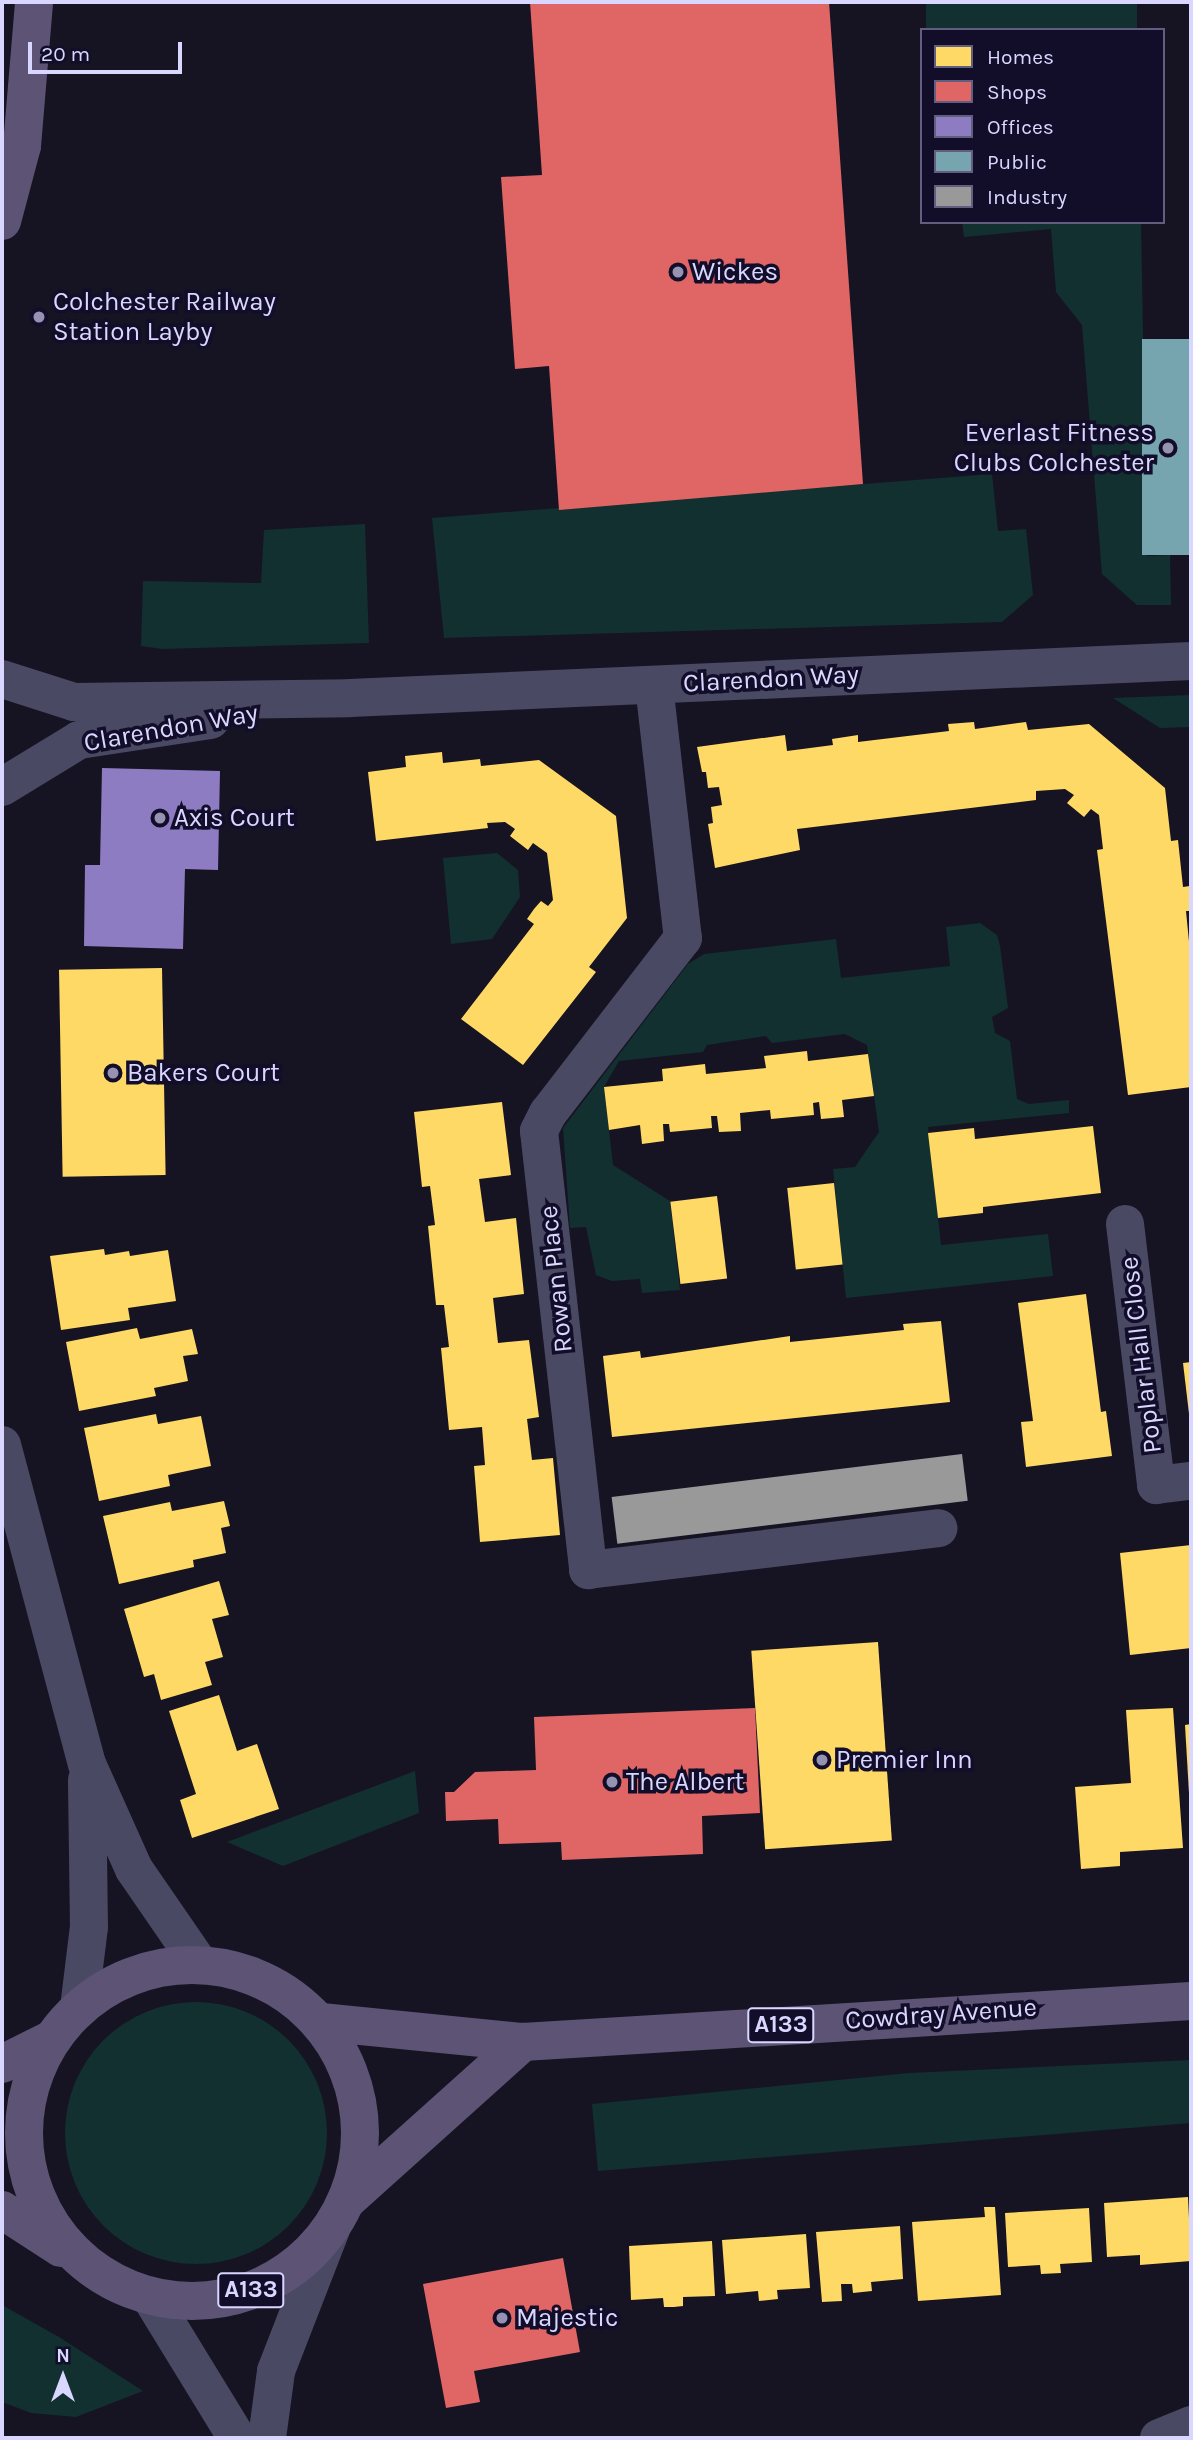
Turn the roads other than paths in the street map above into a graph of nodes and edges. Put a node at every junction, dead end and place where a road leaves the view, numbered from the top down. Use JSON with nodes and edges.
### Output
{"nodes":[{"id":1,"x":34,"y":2,"type":"edge"},
{"id":2,"x":2,"y":220,"type":"edge"},
{"id":3,"x":1191,"y":661,"type":"edge"},
{"id":4,"x":2,"y":679,"type":"edge"},
{"id":5,"x":654,"y":685,"type":"junction"},
{"id":6,"x":351,"y":698,"type":"junction"},
{"id":7,"x":2,"y":788,"type":"edge"},
{"id":8,"x":1125,"y":1224,"type":"dead end"},
{"id":9,"x":2,"y":1445,"type":"edge"},
{"id":10,"x":1174,"y":1483,"type":"edge"},
{"id":11,"x":937,"y":1528,"type":"dead end"},
{"id":12,"x":87,"y":1764,"type":"junction"},
{"id":13,"x":200,"y":1965,"type":"junction"},
{"id":14,"x":1191,"y":2001,"type":"edge"},
{"id":15,"x":79,"y":2008,"type":"junction"},
{"id":16,"x":321,"y":2022,"type":"junction"},
{"id":17,"x":48,"y":2041,"type":"junction"},
{"id":18,"x":523,"y":2042,"type":"junction"},
{"id":19,"x":2,"y":2064,"type":"edge"},
{"id":20,"x":2,"y":2210,"type":"edge"},
{"id":21,"x":339,"y":2215,"type":"junction"},
{"id":22,"x":86,"y":2264,"type":"junction"},
{"id":23,"x":150,"y":2296,"type":"junction"},
{"id":24,"x":1191,"y":2426,"type":"edge"},
{"id":25,"x":237,"y":2438,"type":"edge"},
{"id":26,"x":267,"y":2438,"type":"edge"},
{"id":27,"x":1159,"y":2438,"type":"edge"}],
"edges":[{"from":1,"to":2,"type":"main road"},
{"from":3,"to":5,"type":"street","name":"Clarendon Way"},
{"from":4,"to":6,"type":"street","name":"Clarendon Way"},
{"from":5,"to":6,"type":"street","name":"Clarendon Way"},
{"from":5,"to":11,"type":"street","name":"Rowan Place"},
{"from":6,"to":7,"type":"street","name":"Clarendon Way"},
{"from":8,"to":10,"type":"street","name":"Poplar Hall Close"},
{"from":9,"to":12,"type":"street"},
{"from":12,"to":13,"type":"street"},
{"from":12,"to":15,"type":"street"},
{"from":13,"to":15,"type":"main road","number":"A133"},
{"from":13,"to":16,"type":"main road","number":"A133"},
{"from":14,"to":18,"type":"main road","name":"Cowdray Avenue","number":"A133"},
{"from":15,"to":17,"type":"main road","number":"A133"},
{"from":16,"to":18,"type":"main road","name":"Cowdray Avenue","number":"A133"},
{"from":16,"to":21,"type":"main road","number":"A133"},
{"from":17,"to":19,"type":"main road","number":"A133"},
{"from":17,"to":22,"type":"main road","number":"A133"},
{"from":18,"to":21,"type":"main road","number":"A133"},
{"from":20,"to":22,"type":"main road","number":"A133"},
{"from":21,"to":23,"type":"main road","number":"A133"},
{"from":21,"to":26,"type":"street"},
{"from":22,"to":23,"type":"main road","number":"A133"},
{"from":23,"to":25,"type":"street"},
{"from":24,"to":27,"type":"street"}]}
